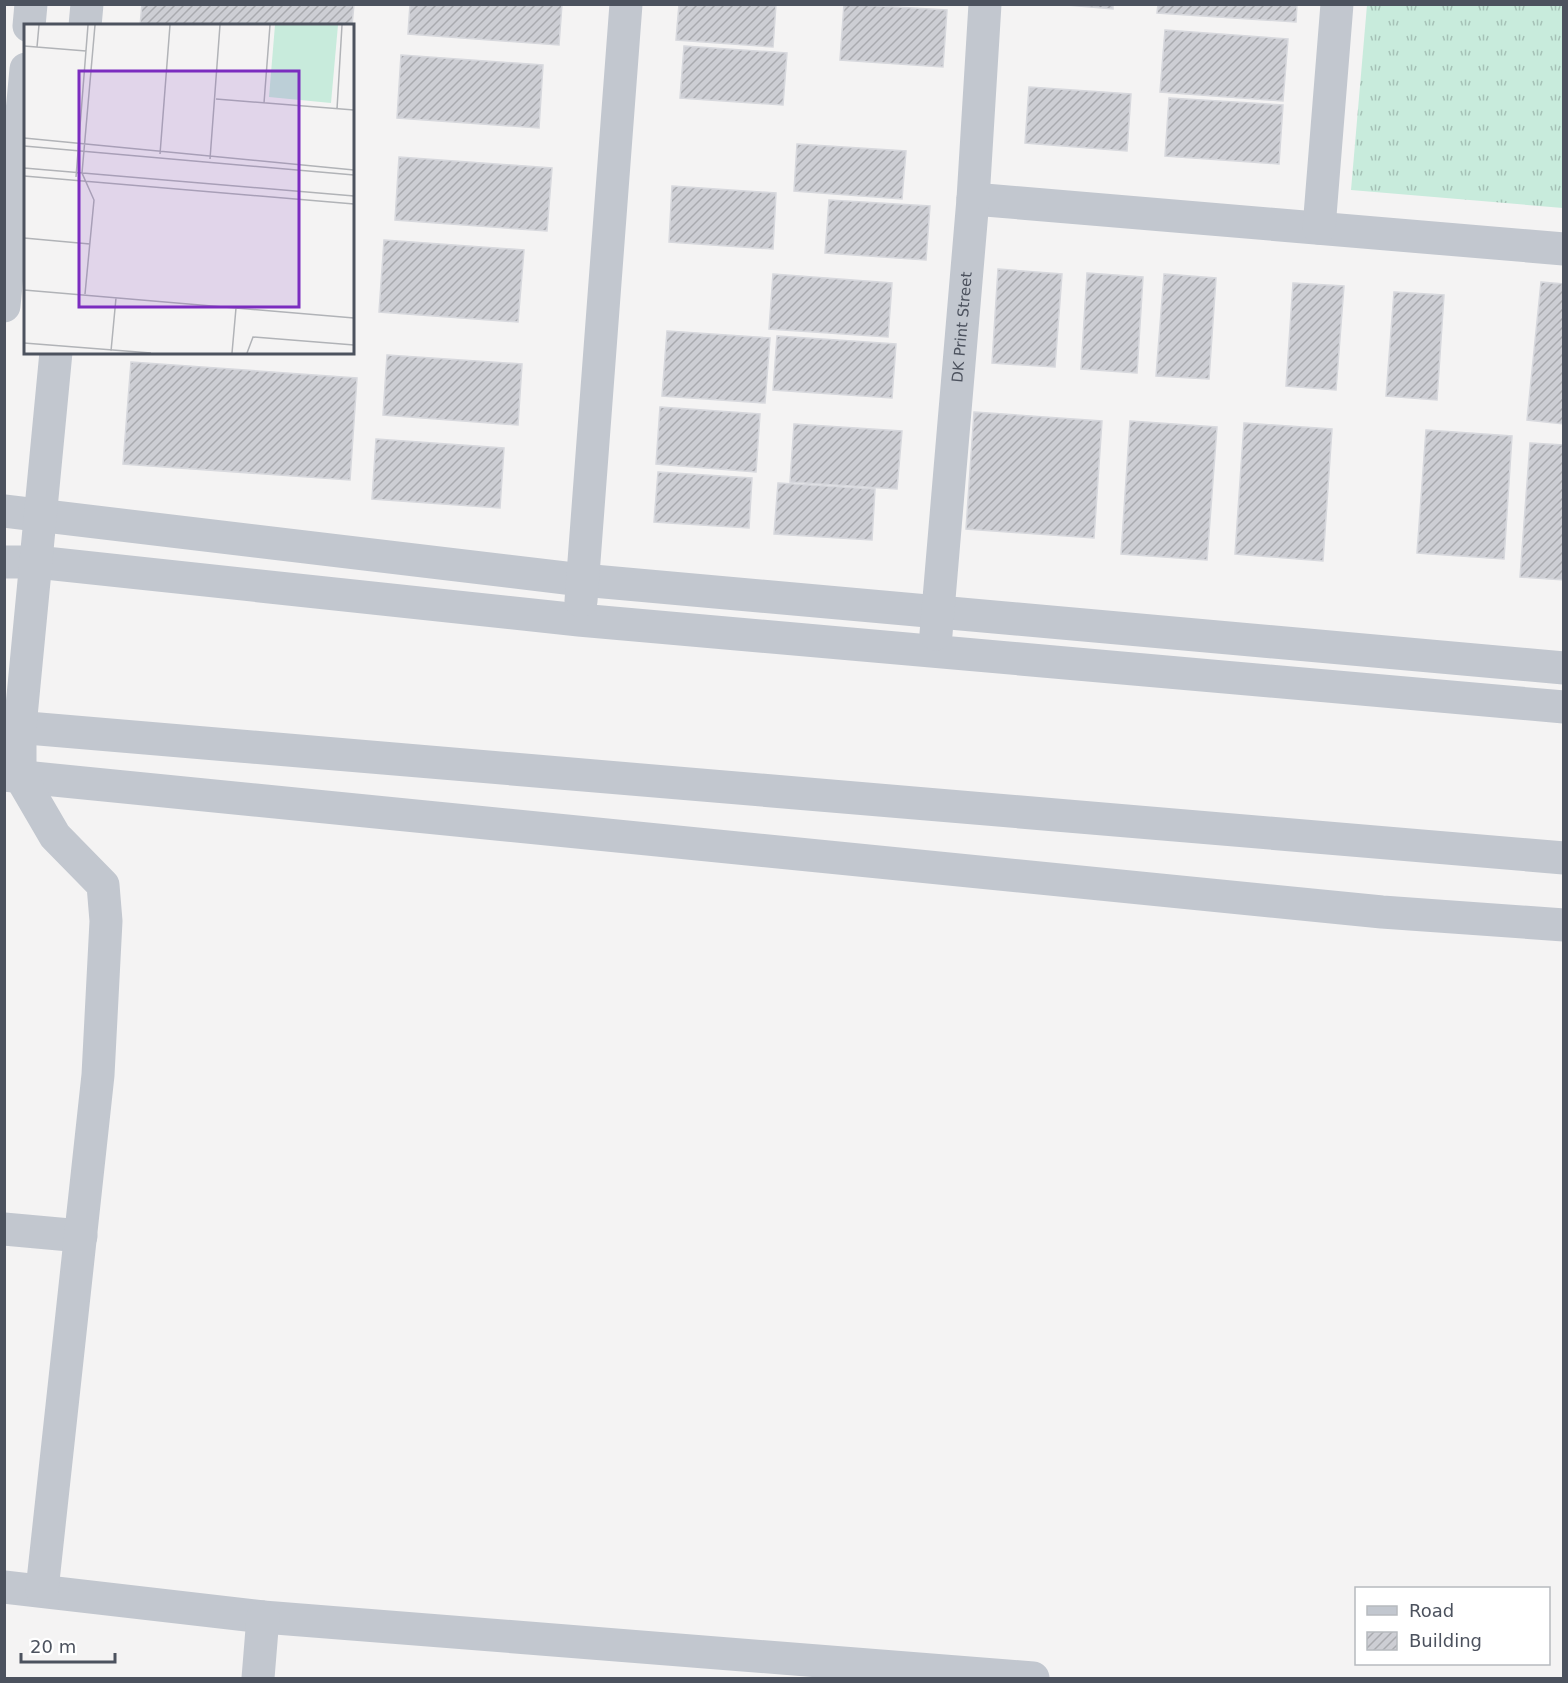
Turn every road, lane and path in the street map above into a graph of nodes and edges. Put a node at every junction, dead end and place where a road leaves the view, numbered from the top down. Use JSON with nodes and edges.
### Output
{"nodes":[{"id":1,"x":31,"y":4,"type":"edge"},
{"id":2,"x":87,"y":4,"type":"edge"},
{"id":3,"x":626,"y":4,"type":"edge"},
{"id":4,"x":985,"y":4,"type":"edge"},
{"id":5,"x":1337,"y":4,"type":"edge"},
{"id":6,"x":29,"y":24,"type":"edge"},
{"id":7,"x":85,"y":24,"type":"edge"},
{"id":8,"x":24,"y":91,"type":"edge"},
{"id":9,"x":973,"y":199,"type":"junction"},
{"id":10,"x":1319,"y":228,"type":"junction"},
{"id":11,"x":1563,"y":249,"type":"edge"},
{"id":12,"x":4,"y":306,"type":"edge"},
{"id":13,"x":56,"y":354,"type":"edge"},
{"id":14,"x":4,"y":511,"type":"edge"},
{"id":15,"x":42,"y":516,"type":"junction"},
{"id":16,"x":20,"y":562,"type":"edge"},
{"id":17,"x":582,"y":580,"type":"junction"},
{"id":18,"x":938,"y":612,"type":"junction"},
{"id":19,"x":579,"y":620,"type":"junction"},
{"id":20,"x":935,"y":652,"type":"junction"},
{"id":21,"x":1563,"y":668,"type":"edge"},
{"id":22,"x":1563,"y":707,"type":"edge"},
{"id":23,"x":13,"y":726,"type":"edge"},
{"id":24,"x":13,"y":775,"type":"edge"},
{"id":25,"x":1563,"y":858,"type":"edge"},
{"id":26,"x":1563,"y":925,"type":"edge"},
{"id":27,"x":4,"y":1229,"type":"edge"},
{"id":28,"x":81,"y":1236,"type":"junction"},
{"id":29,"x":4,"y":1587,"type":"edge"},
{"id":30,"x":42,"y":1590,"type":"junction"},
{"id":31,"x":263,"y":1617,"type":"junction"},
{"id":32,"x":258,"y":1678,"type":"edge"},
{"id":33,"x":1033,"y":1678,"type":"edge"}],
"edges":[{"from":1,"to":6,"type":"street"},
{"from":2,"to":7,"type":"street"},
{"from":3,"to":17,"type":"street"},
{"from":4,"to":9,"type":"street","name":"DK Print Street"},
{"from":5,"to":10,"type":"street"},
{"from":8,"to":12,"type":"street"},
{"from":9,"to":10,"type":"street"},
{"from":9,"to":18,"type":"street","name":"DK Print Street"},
{"from":10,"to":11,"type":"street"},
{"from":13,"to":15,"type":"street"},
{"from":14,"to":15,"type":"street"},
{"from":15,"to":16,"type":"street"},
{"from":15,"to":17,"type":"street"},
{"from":16,"to":19,"type":"street"},
{"from":16,"to":23,"type":"street"},
{"from":17,"to":18,"type":"street"},
{"from":17,"to":19,"type":"street"},
{"from":18,"to":20,"type":"street","name":"DK Print Street"},
{"from":18,"to":21,"type":"street"},
{"from":19,"to":20,"type":"street"},
{"from":20,"to":22,"type":"street"},
{"from":23,"to":24,"type":"street"},
{"from":23,"to":25,"type":"street"},
{"from":24,"to":26,"type":"street"},
{"from":24,"to":28,"type":"street"},
{"from":27,"to":28,"type":"street"},
{"from":28,"to":30,"type":"street"},
{"from":29,"to":30,"type":"street"},
{"from":30,"to":31,"type":"street"},
{"from":31,"to":32,"type":"street"},
{"from":31,"to":33,"type":"street"}]}
